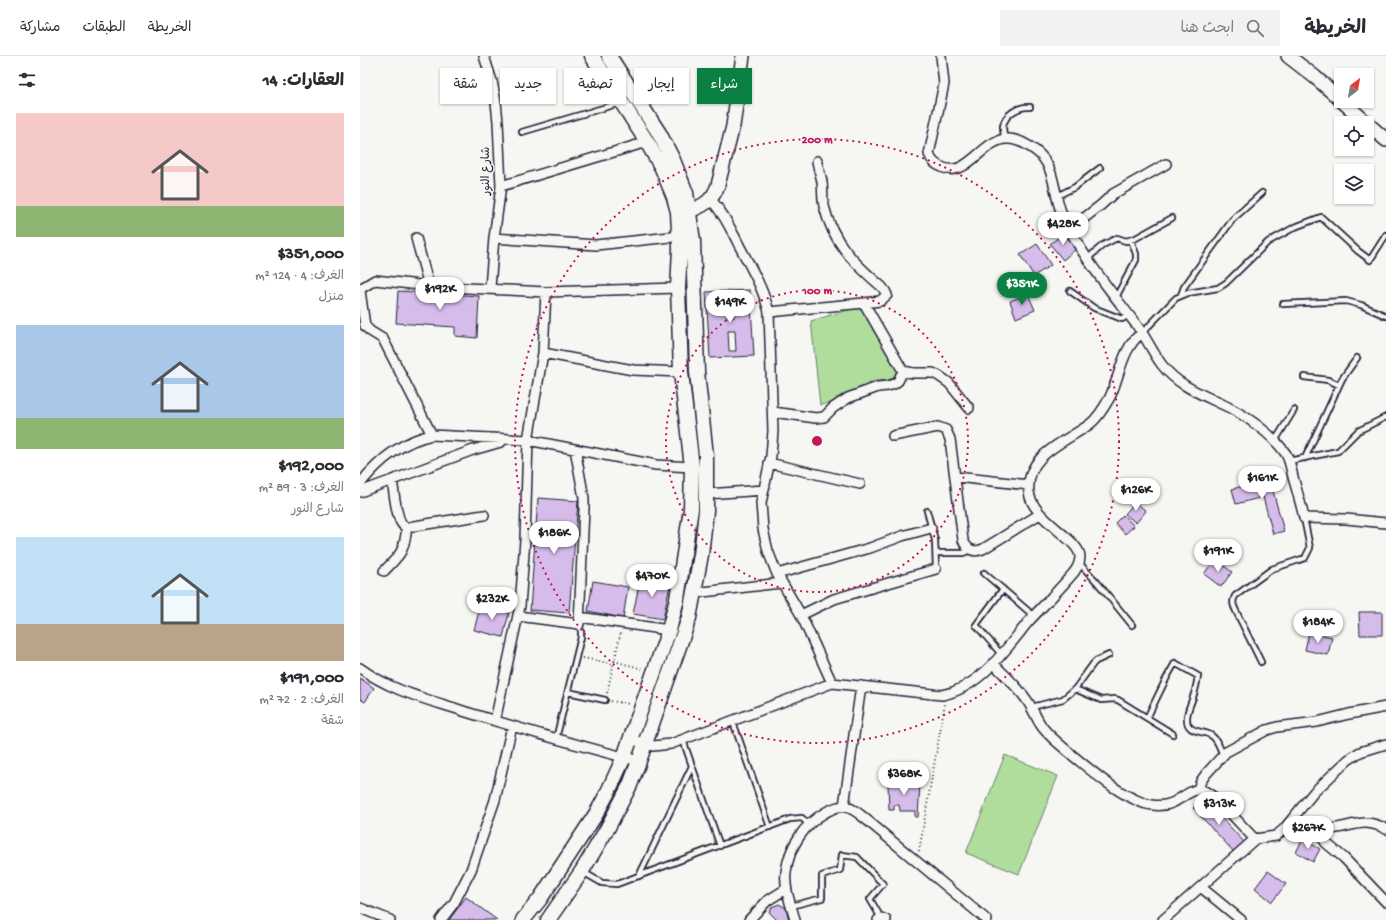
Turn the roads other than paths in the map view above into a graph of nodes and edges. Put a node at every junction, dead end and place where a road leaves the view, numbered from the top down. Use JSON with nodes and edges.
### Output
{"nodes":[{"id":1,"x":484,"y":56,"type":"edge"},
{"id":2,"x":592,"y":56,"type":"edge"},
{"id":3,"x":609,"y":56,"type":"edge"},
{"id":4,"x":743,"y":56,"type":"edge"},
{"id":5,"x":941,"y":56,"type":"edge"},
{"id":6,"x":1288,"y":56,"type":"edge"},
{"id":7,"x":600,"y":68,"type":"edge"},
{"id":8,"x":1334,"y":93,"type":"edge"},
{"id":9,"x":615,"y":104,"type":"edge"},
{"id":10,"x":623,"y":104,"type":"edge"},
{"id":11,"x":1030,"y":107,"type":"dead end"},
{"id":12,"x":1351,"y":108,"type":"edge"},
{"id":13,"x":522,"y":132,"type":"dead end"},
{"id":14,"x":1004,"y":139,"type":"junction"},
{"id":15,"x":1386,"y":140,"type":"edge"},
{"id":16,"x":647,"y":142,"type":"junction"},
{"id":17,"x":817,"y":161,"type":"dead end"},
{"id":18,"x":1166,"y":164,"type":"dead end"},
{"id":19,"x":1100,"y":168,"type":"dead end"},
{"id":20,"x":501,"y":186,"type":"junction"},
{"id":21,"x":1262,"y":193,"type":"dead end"},
{"id":22,"x":1057,"y":196,"type":"junction"},
{"id":23,"x":710,"y":199,"type":"junction"},
{"id":24,"x":689,"y":211,"type":"junction"},
{"id":25,"x":1172,"y":218,"type":"dead end"},
{"id":26,"x":1070,"y":229,"type":"junction"},
{"id":27,"x":1386,"y":235,"type":"edge"},
{"id":28,"x":680,"y":236,"type":"junction"},
{"id":29,"x":416,"y":238,"type":"dead end"},
{"id":30,"x":494,"y":238,"type":"junction"},
{"id":31,"x":1131,"y":240,"type":"junction"},
{"id":32,"x":1087,"y":259,"type":"junction"},
{"id":33,"x":429,"y":286,"type":"junction"},
{"id":34,"x":490,"y":288,"type":"junction"},
{"id":35,"x":678,"y":288,"type":"junction"},
{"id":36,"x":360,"y":289,"type":"edge"},
{"id":37,"x":1070,"y":290,"type":"dead end"},
{"id":38,"x":546,"y":292,"type":"junction"},
{"id":39,"x":1181,"y":295,"type":"junction"},
{"id":40,"x":1116,"y":297,"type":"junction"},
{"id":41,"x":864,"y":303,"type":"junction"},
{"id":42,"x":1283,"y":304,"type":"dead end"},
{"id":43,"x":769,"y":312,"type":"junction"},
{"id":44,"x":1129,"y":316,"type":"junction"},
{"id":45,"x":1386,"y":316,"type":"edge"},
{"id":46,"x":1142,"y":333,"type":"junction"},
{"id":47,"x":543,"y":353,"type":"junction"},
{"id":48,"x":1357,"y":358,"type":"dead end"},
{"id":49,"x":903,"y":371,"type":"junction"},
{"id":50,"x":681,"y":372,"type":"junction"},
{"id":51,"x":1304,"y":377,"type":"dead end"},
{"id":52,"x":1339,"y":385,"type":"junction"},
{"id":53,"x":969,"y":408,"type":"dead end"},
{"id":54,"x":1294,"y":410,"type":"dead end"},
{"id":55,"x":772,"y":412,"type":"junction"},
{"id":56,"x":1386,"y":417,"type":"edge"},
{"id":57,"x":432,"y":435,"type":"junction"},
{"id":58,"x":892,"y":436,"type":"dead end"},
{"id":59,"x":514,"y":440,"type":"junction"},
{"id":60,"x":528,"y":440,"type":"junction"},
{"id":61,"x":1275,"y":441,"type":"junction"},
{"id":62,"x":575,"y":449,"type":"junction"},
{"id":63,"x":1305,"y":458,"type":"junction"},
{"id":64,"x":1289,"y":461,"type":"junction"},
{"id":65,"x":769,"y":464,"type":"junction"},
{"id":66,"x":692,"y":468,"type":"junction"},
{"id":67,"x":956,"y":477,"type":"junction"},
{"id":68,"x":392,"y":480,"type":"junction"},
{"id":69,"x":360,"y":484,"type":"edge"},
{"id":70,"x":860,"y":484,"type":"dead end"},
{"id":71,"x":1029,"y":485,"type":"junction"},
{"id":72,"x":764,"y":490,"type":"junction"},
{"id":73,"x":360,"y":492,"type":"edge"},
{"id":74,"x":707,"y":494,"type":"junction"},
{"id":75,"x":927,"y":511,"type":"dead end"},
{"id":76,"x":1040,"y":514,"type":"junction"},
{"id":77,"x":484,"y":515,"type":"dead end"},
{"id":78,"x":1304,"y":518,"type":"junction"},
{"id":79,"x":1386,"y":523,"type":"edge"},
{"id":80,"x":407,"y":527,"type":"junction"},
{"id":81,"x":931,"y":528,"type":"junction"},
{"id":82,"x":968,"y":549,"type":"junction"},
{"id":83,"x":936,"y":554,"type":"junction"},
{"id":84,"x":1079,"y":563,"type":"junction"},
{"id":85,"x":936,"y":569,"type":"joint"},
{"id":86,"x":384,"y":572,"type":"dead end"},
{"id":87,"x":984,"y":573,"type":"dead end"},
{"id":88,"x":776,"y":574,"type":"junction"},
{"id":89,"x":781,"y":583,"type":"junction"},
{"id":90,"x":1003,"y":589,"type":"junction"},
{"id":91,"x":694,"y":593,"type":"junction"},
{"id":92,"x":801,"y":615,"type":"junction"},
{"id":93,"x":518,"y":616,"type":"junction"},
{"id":94,"x":1034,"y":616,"type":"junction"},
{"id":95,"x":579,"y":621,"type":"junction"},
{"id":96,"x":1132,"y":625,"type":"dead end"},
{"id":97,"x":669,"y":630,"type":"junction"},
{"id":98,"x":1001,"y":654,"type":"junction"},
{"id":99,"x":1109,"y":656,"type":"dead end"},
{"id":100,"x":1260,"y":662,"type":"dead end"},
{"id":101,"x":993,"y":663,"type":"junction"},
{"id":102,"x":360,"y":668,"type":"edge"},
{"id":103,"x":832,"y":683,"type":"junction"},
{"id":104,"x":861,"y":686,"type":"junction"},
{"id":105,"x":1075,"y":689,"type":"junction"},
{"id":106,"x":568,"y":692,"type":"junction"},
{"id":107,"x":605,"y":700,"type":"road end"},
{"id":108,"x":1032,"y":707,"type":"junction"},
{"id":109,"x":1386,"y":707,"type":"edge"},
{"id":110,"x":1147,"y":718,"type":"junction"},
{"id":111,"x":495,"y":721,"type":"junction"},
{"id":112,"x":733,"y":722,"type":"junction"},
{"id":113,"x":512,"y":726,"type":"junction"},
{"id":114,"x":1173,"y":734,"type":"dead end"},
{"id":115,"x":555,"y":739,"type":"junction"},
{"id":116,"x":630,"y":739,"type":"junction"},
{"id":117,"x":683,"y":740,"type":"junction"},
{"id":118,"x":645,"y":744,"type":"junction"},
{"id":119,"x":1386,"y":744,"type":"edge"},
{"id":120,"x":1223,"y":755,"type":"junction"},
{"id":121,"x":624,"y":757,"type":"junction"},
{"id":122,"x":639,"y":761,"type":"junction"},
{"id":123,"x":692,"y":766,"type":"junction"},
{"id":124,"x":1198,"y":789,"type":"junction"},
{"id":125,"x":844,"y":806,"type":"junction"},
{"id":126,"x":808,"y":824,"type":"junction"},
{"id":127,"x":770,"y":827,"type":"junction"},
{"id":128,"x":1284,"y":829,"type":"junction"},
{"id":129,"x":1320,"y":829,"type":"junction"},
{"id":130,"x":1386,"y":829,"type":"edge"},
{"id":131,"x":1255,"y":839,"type":"junction"},
{"id":132,"x":720,"y":846,"type":"junction"},
{"id":133,"x":582,"y":871,"type":"junction"},
{"id":134,"x":639,"y":876,"type":"junction"},
{"id":135,"x":1202,"y":888,"type":"junction"},
{"id":136,"x":786,"y":889,"type":"junction"},
{"id":137,"x":1386,"y":902,"type":"edge"},
{"id":138,"x":791,"y":906,"type":"junction"},
{"id":139,"x":360,"y":908,"type":"edge"},
{"id":140,"x":882,"y":919,"type":"edge"},
{"id":141,"x":390,"y":920,"type":"edge"},
{"id":142,"x":440,"y":920,"type":"edge"},
{"id":143,"x":523,"y":920,"type":"edge"},
{"id":144,"x":548,"y":920,"type":"edge"},
{"id":145,"x":748,"y":920,"type":"edge"},
{"id":146,"x":795,"y":920,"type":"edge"},
{"id":147,"x":987,"y":920,"type":"edge"},
{"id":148,"x":1164,"y":920,"type":"edge"},
{"id":149,"x":1241,"y":920,"type":"edge"}],
"edges":[{"from":1,"to":20,"type":"street","name":"شارع النور"},
{"from":2,"to":7,"type":"main road"},
{"from":3,"to":24,"type":"main road"},
{"from":4,"to":23,"type":"main road"},
{"from":5,"to":14,"type":"street"},
{"from":6,"to":8,"type":"main road"},
{"from":9,"to":13,"type":"lane"},
{"from":10,"to":16,"type":"main road"},
{"from":11,"to":14,"type":"lane"},
{"from":12,"to":15,"type":"main road"},
{"from":14,"to":22,"type":"street"},
{"from":16,"to":20,"type":"street"},
{"from":16,"to":28,"type":"main road"},
{"from":17,"to":41,"type":"street"},
{"from":18,"to":26,"type":"street"},
{"from":19,"to":22,"type":"lane"},
{"from":20,"to":30,"type":"street","name":"شارع النور"},
{"from":21,"to":39,"type":"lane"},
{"from":22,"to":26,"type":"street"},
{"from":23,"to":24,"type":"main road"},
{"from":23,"to":43,"type":"street"},
{"from":24,"to":74,"type":"main road"},
{"from":25,"to":31,"type":"lane"},
{"from":26,"to":32,"type":"street"},
{"from":27,"to":39,"type":"lane"},
{"from":28,"to":30,"type":"street"},
{"from":28,"to":35,"type":"main road"},
{"from":29,"to":33,"type":"street"},
{"from":30,"to":34,"type":"street","name":"شارع النور"},
{"from":31,"to":32,"type":"lane"},
{"from":31,"to":40,"type":"lane"},
{"from":32,"to":40,"type":"street"},
{"from":33,"to":34,"type":"street"},
{"from":33,"to":36,"type":"street"},
{"from":34,"to":38,"type":"street"},
{"from":35,"to":38,"type":"street"},
{"from":35,"to":50,"type":"main road"},
{"from":36,"to":57,"type":"street"},
{"from":37,"to":44,"type":"lane"},
{"from":38,"to":47,"type":"street"},
{"from":39,"to":46,"type":"lane"},
{"from":40,"to":44,"type":"street"},
{"from":41,"to":43,"type":"street"},
{"from":41,"to":49,"type":"street"},
{"from":42,"to":45,"type":"lane"},
{"from":43,"to":55,"type":"street"},
{"from":44,"to":46,"type":"street"},
{"from":46,"to":61,"type":"street"},
{"from":46,"to":71,"type":"street"},
{"from":47,"to":50,"type":"street"},
{"from":47,"to":60,"type":"street"},
{"from":48,"to":52,"type":"lane"},
{"from":49,"to":53,"type":"street"},
{"from":49,"to":55,"type":"street"},
{"from":50,"to":66,"type":"main road"},
{"from":51,"to":52,"type":"lane"},
{"from":52,"to":63,"type":"lane"},
{"from":54,"to":61,"type":"lane"},
{"from":55,"to":65,"type":"street"},
{"from":56,"to":63,"type":"lane"},
{"from":57,"to":59,"type":"street"},
{"from":57,"to":69,"type":"street"},
{"from":58,"to":67,"type":"street"},
{"from":59,"to":60,"type":"street"},
{"from":59,"to":68,"type":"street"},
{"from":60,"to":62,"type":"street"},
{"from":60,"to":93,"type":"street"},
{"from":61,"to":64,"type":"street"},
{"from":62,"to":66,"type":"street"},
{"from":62,"to":95,"type":"street"},
{"from":63,"to":64,"type":"lane"},
{"from":64,"to":78,"type":"street"},
{"from":65,"to":70,"type":"street"},
{"from":65,"to":72,"type":"street"},
{"from":66,"to":97,"type":"main road"},
{"from":67,"to":71,"type":"street"},
{"from":67,"to":82,"type":"street"},
{"from":68,"to":73,"type":"street"},
{"from":68,"to":80,"type":"street"},
{"from":71,"to":76,"type":"street"},
{"from":72,"to":74,"type":"street"},
{"from":72,"to":88,"type":"street"},
{"from":74,"to":91,"type":"main road"},
{"from":75,"to":81,"type":"lane"},
{"from":76,"to":82,"type":"street"},
{"from":76,"to":84,"type":"street"},
{"from":77,"to":80,"type":"street"},
{"from":78,"to":79,"type":"street"},
{"from":78,"to":100,"type":"lane"},
{"from":80,"to":86,"type":"street"},
{"from":81,"to":83,"type":"lane"},
{"from":81,"to":88,"type":"street"},
{"from":82,"to":83,"type":"lane"},
{"from":83,"to":85,"type":"lane"},
{"from":84,"to":94,"type":"street"},
{"from":84,"to":96,"type":"lane"},
{"from":85,"to":92,"type":"street"},
{"from":87,"to":90,"type":"lane"},
{"from":88,"to":89,"type":"street"},
{"from":89,"to":91,"type":"street"},
{"from":89,"to":92,"type":"street"},
{"from":90,"to":94,"type":"lane"},
{"from":90,"to":98,"type":"lane"},
{"from":91,"to":118,"type":"main road"},
{"from":92,"to":103,"type":"street"},
{"from":93,"to":95,"type":"street"},
{"from":93,"to":111,"type":"street"},
{"from":94,"to":98,"type":"street"},
{"from":95,"to":97,"type":"street"},
{"from":95,"to":106,"type":"lane"},
{"from":97,"to":116,"type":"main road"},
{"from":98,"to":101,"type":"street"},
{"from":99,"to":105,"type":"lane"},
{"from":101,"to":104,"type":"street"},
{"from":101,"to":108,"type":"street"},
{"from":102,"to":111,"type":"street"},
{"from":103,"to":104,"type":"street"},
{"from":103,"to":112,"type":"street"},
{"from":104,"to":125,"type":"street"},
{"from":105,"to":108,"type":"lane"},
{"from":105,"to":110,"type":"lane"},
{"from":106,"to":107,"type":"lane"},
{"from":106,"to":115,"type":"lane"},
{"from":108,"to":124,"type":"street"},
{"from":109,"to":120,"type":"street"},
{"from":110,"to":114,"type":"lane"},
{"from":110,"to":120,"type":"lane"},
{"from":111,"to":113,"type":"street"},
{"from":112,"to":117,"type":"street"},
{"from":112,"to":127,"type":"lane"},
{"from":113,"to":115,"type":"street"},
{"from":113,"to":142,"type":"street"},
{"from":115,"to":121,"type":"street"},
{"from":116,"to":118,"type":"street"},
{"from":116,"to":121,"type":"main road"},
{"from":117,"to":118,"type":"street"},
{"from":117,"to":123,"type":"lane"},
{"from":118,"to":122,"type":"main road"},
{"from":119,"to":128,"type":"street"},
{"from":120,"to":124,"type":"street"},
{"from":121,"to":122,"type":"street"},
{"from":121,"to":143,"type":"main road"},
{"from":122,"to":133,"type":"main road"},
{"from":123,"to":132,"type":"lane"},
{"from":123,"to":134,"type":"lane"},
{"from":124,"to":131,"type":"street"},
{"from":125,"to":126,"type":"street"},
{"from":125,"to":147,"type":"street"},
{"from":126,"to":127,"type":"lane"},
{"from":126,"to":136,"type":"street"},
{"from":127,"to":132,"type":"lane"},
{"from":128,"to":129,"type":"street"},
{"from":128,"to":131,"type":"street"},
{"from":129,"to":130,"type":"street"},
{"from":129,"to":137,"type":"street"},
{"from":131,"to":135,"type":"street"},
{"from":132,"to":134,"type":"lane"},
{"from":133,"to":134,"type":"lane"},
{"from":133,"to":144,"type":"main road"},
{"from":135,"to":148,"type":"street"},
{"from":135,"to":149,"type":"street"},
{"from":136,"to":138,"type":"street"},
{"from":136,"to":145,"type":"street"},
{"from":138,"to":140,"type":"lane"},
{"from":138,"to":146,"type":"street"},
{"from":139,"to":141,"type":"street"}]}
